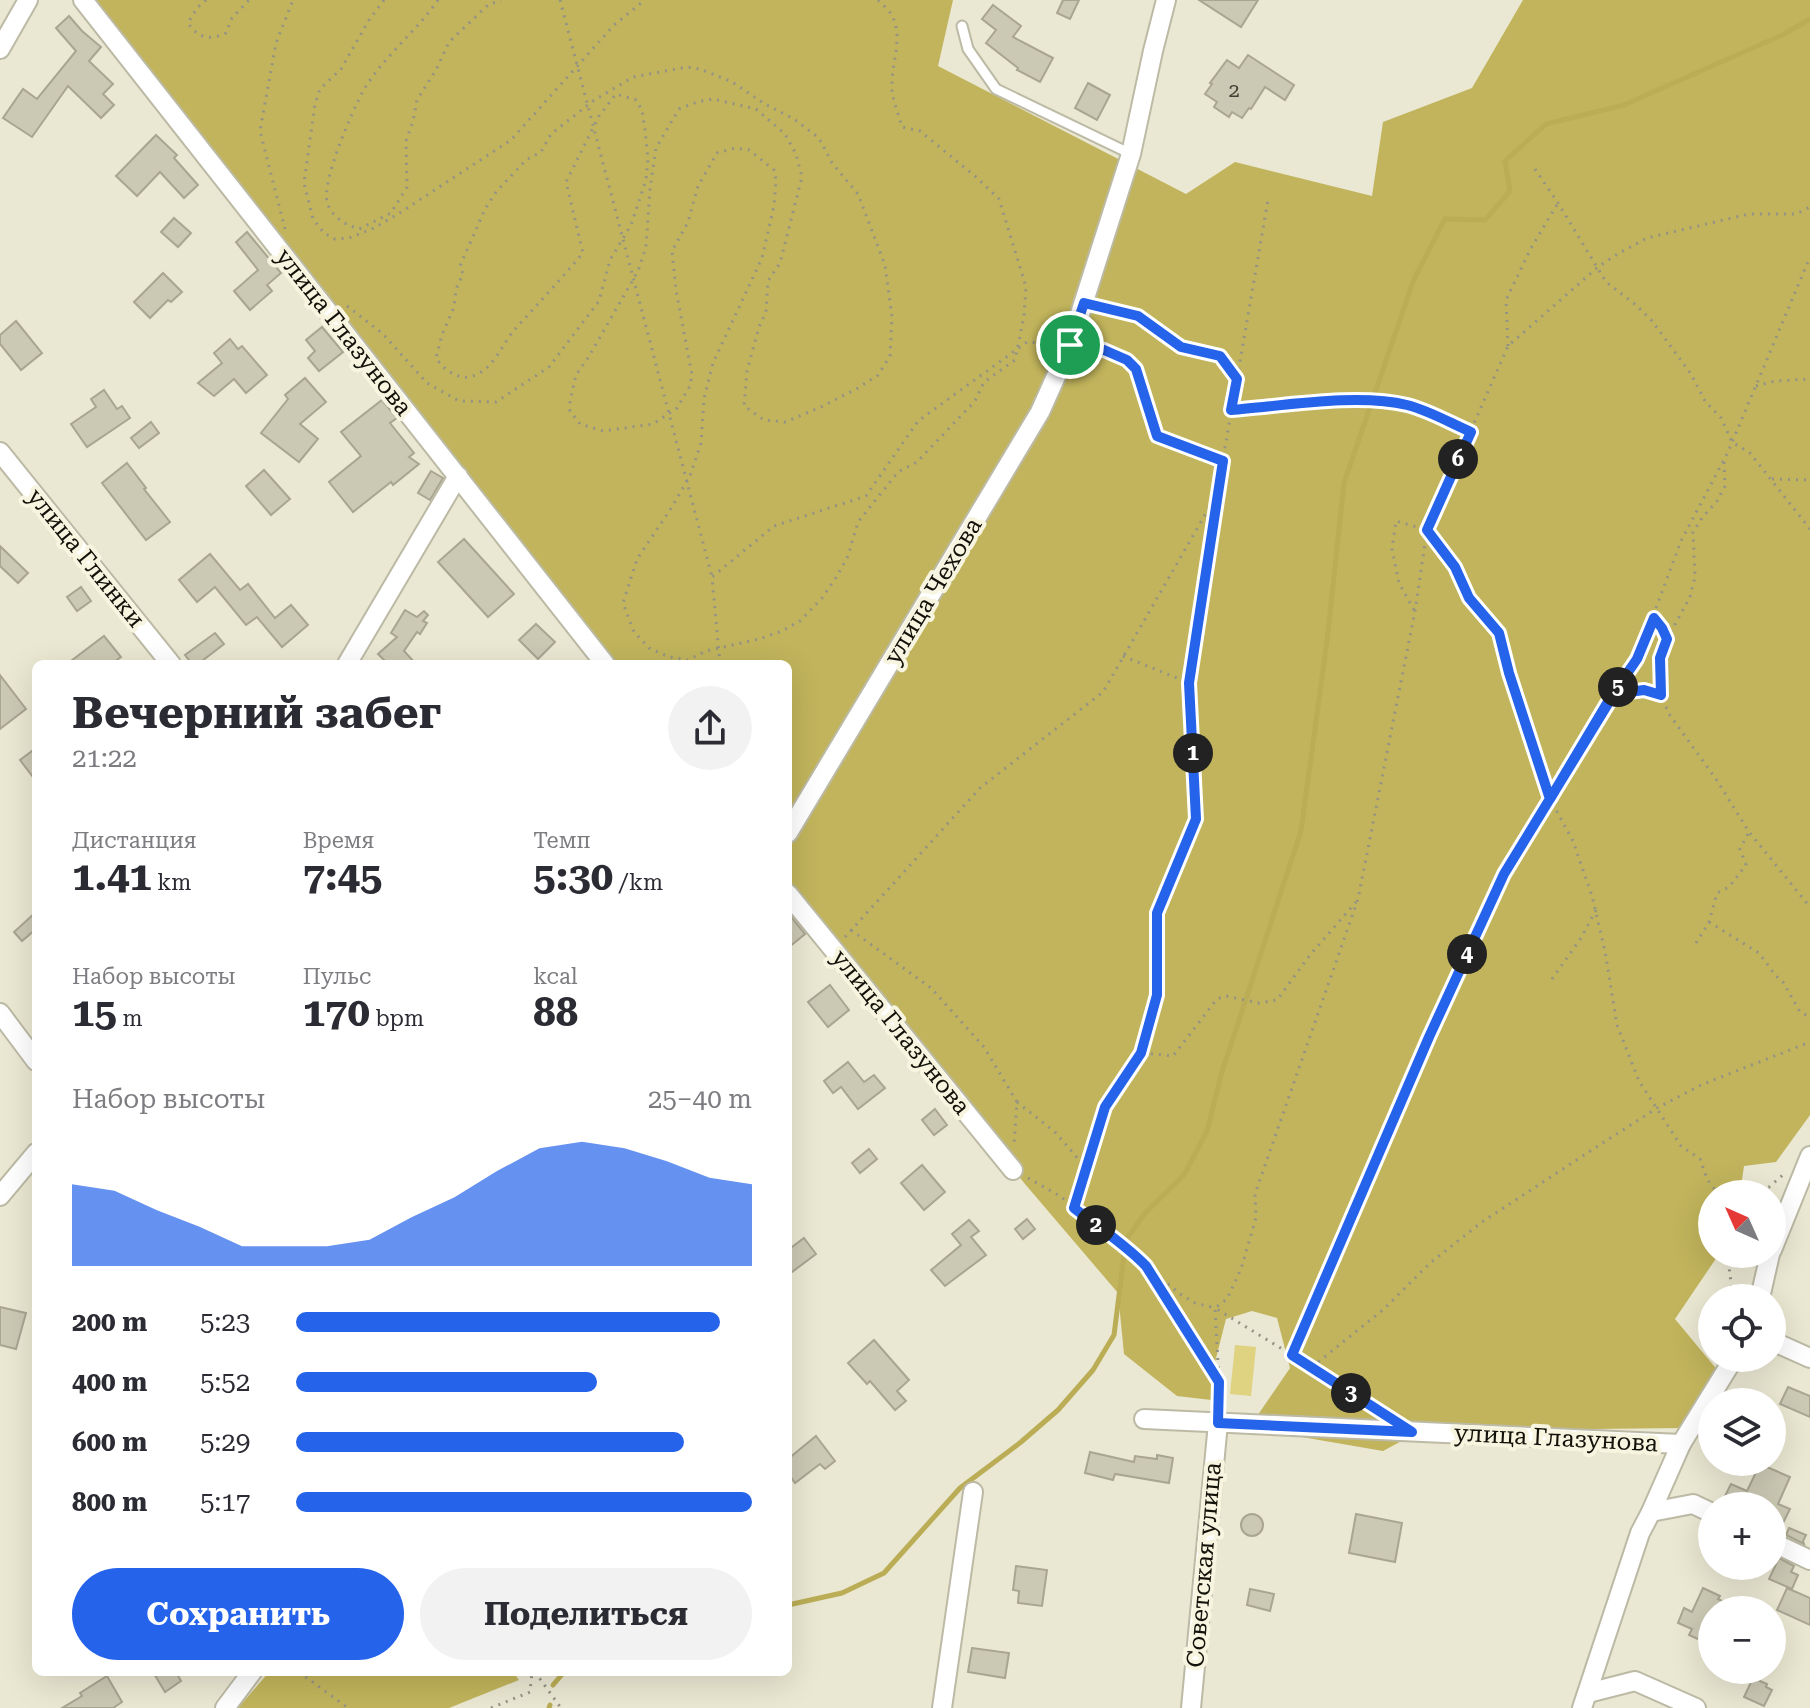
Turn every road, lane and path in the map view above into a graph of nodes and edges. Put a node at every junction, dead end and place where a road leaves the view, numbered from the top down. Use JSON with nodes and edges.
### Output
{"nodes":[{"id":1,"x":28,"y":0,"type":"edge"},
{"id":2,"x":83,"y":0,"type":"edge"},
{"id":3,"x":206,"y":0,"type":"edge"},
{"id":4,"x":249,"y":0,"type":"edge"},
{"id":5,"x":293,"y":0,"type":"edge"},
{"id":6,"x":384,"y":0,"type":"edge"},
{"id":7,"x":438,"y":0,"type":"edge"},
{"id":8,"x":501,"y":0,"type":"edge"},
{"id":9,"x":560,"y":0,"type":"edge"},
{"id":10,"x":645,"y":0,"type":"edge"},
{"id":11,"x":878,"y":0,"type":"edge"},
{"id":12,"x":1166,"y":0,"type":"edge"},
{"id":13,"x":962,"y":26,"type":"dead end"},
{"id":14,"x":0,"y":49,"type":"edge"},
{"id":15,"x":577,"y":66,"type":"junction"},
{"id":16,"x":588,"y":105,"type":"junction"},
{"id":17,"x":593,"y":127,"type":"junction"},
{"id":18,"x":1131,"y":154,"type":"junction"},
{"id":19,"x":1535,"y":169,"type":"dead end"},
{"id":20,"x":1268,"y":200,"type":"dead end"},
{"id":21,"x":1558,"y":203,"type":"junction"},
{"id":22,"x":1810,"y":207,"type":"edge"},
{"id":23,"x":286,"y":230,"type":"dead end"},
{"id":24,"x":622,"y":238,"type":"junction"},
{"id":25,"x":1810,"y":257,"type":"edge"},
{"id":26,"x":1598,"y":267,"type":"junction"},
{"id":27,"x":633,"y":279,"type":"junction"},
{"id":28,"x":340,"y":299,"type":"dead end"},
{"id":29,"x":1084,"y":303,"type":"junction"},
{"id":30,"x":1070,"y":345,"type":"junction"},
{"id":31,"x":1508,"y":346,"type":"junction"},
{"id":32,"x":1017,"y":349,"type":"junction"},
{"id":33,"x":1237,"y":379,"type":"junction"},
{"id":34,"x":1810,"y":379,"type":"edge"},
{"id":35,"x":1756,"y":386,"type":"junction"},
{"id":36,"x":1231,"y":410,"type":"junction"},
{"id":37,"x":669,"y":414,"type":"junction"},
{"id":38,"x":1471,"y":432,"type":"junction"},
{"id":39,"x":1732,"y":442,"type":"junction"},
{"id":40,"x":0,"y":452,"type":"edge"},
{"id":41,"x":1724,"y":459,"type":"junction"},
{"id":42,"x":1223,"y":461,"type":"junction"},
{"id":43,"x":458,"y":476,"type":"junction"},
{"id":44,"x":1772,"y":479,"type":"junction"},
{"id":45,"x":1810,"y":480,"type":"edge"},
{"id":46,"x":687,"y":482,"type":"junction"},
{"id":47,"x":1217,"y":494,"type":"junction"},
{"id":48,"x":1810,"y":529,"type":"edge"},
{"id":49,"x":1427,"y":530,"type":"junction"},
{"id":50,"x":712,"y":577,"type":"junction"},
{"id":51,"x":1415,"y":611,"type":"junction"},
{"id":52,"x":1654,"y":618,"type":"junction"},
{"id":53,"x":1667,"y":639,"type":"junction"},
{"id":54,"x":719,"y":649,"type":"junction"},
{"id":55,"x":1123,"y":656,"type":"junction"},
{"id":56,"x":168,"y":660,"type":"edge"},
{"id":57,"x":349,"y":660,"type":"edge"},
{"id":58,"x":602,"y":660,"type":"edge"},
{"id":59,"x":720,"y":660,"type":"edge"},
{"id":60,"x":1189,"y":683,"type":"junction"},
{"id":61,"x":1614,"y":694,"type":"junction"},
{"id":62,"x":1661,"y":695,"type":"junction"},
{"id":63,"x":1550,"y":799,"type":"junction"},
{"id":64,"x":792,"y":826,"type":"edge"},
{"id":65,"x":1749,"y":832,"type":"junction"},
{"id":66,"x":792,"y":899,"type":"edge"},
{"id":67,"x":1358,"y":899,"type":"junction"},
{"id":68,"x":1810,"y":907,"type":"edge"},
{"id":69,"x":1596,"y":910,"type":"junction"},
{"id":70,"x":1709,"y":922,"type":"junction"},
{"id":71,"x":851,"y":930,"type":"junction"},
{"id":72,"x":844,"y":938,"type":"dead end"},
{"id":73,"x":1696,"y":943,"type":"dead end"},
{"id":74,"x":1552,"y":979,"type":"dead end"},
{"id":75,"x":0,"y":1013,"type":"edge"},
{"id":76,"x":1810,"y":1017,"type":"edge"},
{"id":77,"x":1810,"y":1042,"type":"edge"},
{"id":78,"x":1141,"y":1053,"type":"junction"},
{"id":79,"x":32,"y":1056,"type":"edge"},
{"id":80,"x":1017,"y":1102,"type":"junction"},
{"id":81,"x":1657,"y":1108,"type":"junction"},
{"id":82,"x":32,"y":1158,"type":"edge"},
{"id":83,"x":1809,"y":1159,"type":"edge"},
{"id":84,"x":1087,"y":1168,"type":"junction"},
{"id":85,"x":1013,"y":1170,"type":"junction"},
{"id":86,"x":1708,"y":1180,"type":"edge"},
{"id":87,"x":1777,"y":1180,"type":"edge"},
{"id":88,"x":0,"y":1196,"type":"edge"},
{"id":89,"x":1074,"y":1208,"type":"junction"},
{"id":90,"x":1786,"y":1215,"type":"edge"},
{"id":91,"x":1146,"y":1266,"type":"junction"},
{"id":92,"x":1215,"y":1308,"type":"junction"},
{"id":93,"x":1786,"y":1347,"type":"edge"},
{"id":94,"x":1292,"y":1355,"type":"junction"},
{"id":95,"x":1810,"y":1358,"type":"edge"},
{"id":96,"x":1312,"y":1367,"type":"junction"},
{"id":97,"x":1725,"y":1372,"type":"edge"},
{"id":98,"x":1219,"y":1382,"type":"junction"},
{"id":99,"x":1387,"y":1416,"type":"dead end"},
{"id":100,"x":1144,"y":1419,"type":"dead end"},
{"id":101,"x":1218,"y":1423,"type":"junction"},
{"id":102,"x":1681,"y":1444,"type":"junction"},
{"id":103,"x":973,"y":1492,"type":"dead end"},
{"id":104,"x":1698,"y":1506,"type":"edge"},
{"id":105,"x":1651,"y":1512,"type":"junction"},
{"id":106,"x":1786,"y":1549,"type":"edge"},
{"id":107,"x":1810,"y":1560,"type":"edge"},
{"id":108,"x":249,"y":1676,"type":"edge"},
{"id":109,"x":304,"y":1676,"type":"edge"},
{"id":110,"x":532,"y":1676,"type":"edge"},
{"id":111,"x":536,"y":1676,"type":"edge"},
{"id":112,"x":1585,"y":1701,"type":"edge"},
{"id":113,"x":225,"y":1708,"type":"edge"},
{"id":114,"x":348,"y":1708,"type":"edge"},
{"id":115,"x":491,"y":1708,"type":"edge"},
{"id":116,"x":561,"y":1708,"type":"edge"},
{"id":117,"x":942,"y":1708,"type":"edge"},
{"id":118,"x":1191,"y":1708,"type":"edge"},
{"id":119,"x":1696,"y":1708,"type":"edge"}],
"edges":[{"from":1,"to":14,"type":"street"},
{"from":2,"to":43,"type":"street","name":"улица Глазунова"},
{"from":3,"to":4,"type":"path"},
{"from":5,"to":23,"type":"path"},
{"from":6,"to":15,"type":"path"},
{"from":7,"to":8,"type":"path"},
{"from":9,"to":15,"type":"path"},
{"from":10,"to":15,"type":"path"},
{"from":11,"to":32,"type":"path"},
{"from":12,"to":18,"type":"street","name":"улица Чехова"},
{"from":13,"to":18,"type":"lane"},
{"from":15,"to":16,"type":"path"},
{"from":16,"to":17,"type":"path"},
{"from":16,"to":17,"type":"path"},
{"from":16,"to":27,"type":"path"},
{"from":17,"to":24,"type":"path"},
{"from":17,"to":24,"type":"path"},
{"from":18,"to":29,"type":"street","name":"улица Чехова"},
{"from":19,"to":21,"type":"path"},
{"from":20,"to":33,"type":"path"},
{"from":21,"to":26,"type":"path"},
{"from":21,"to":31,"type":"path"},
{"from":22,"to":26,"type":"path"},
{"from":24,"to":27,"type":"path"},
{"from":24,"to":28,"type":"path"},
{"from":25,"to":35,"type":"path"},
{"from":26,"to":31,"type":"path"},
{"from":26,"to":39,"type":"path"},
{"from":27,"to":37,"type":"path"},
{"from":27,"to":37,"type":"path"},
{"from":29,"to":30,"type":"street","name":"улица Чехова"},
{"from":29,"to":33,"type":"path"},
{"from":30,"to":32,"type":"path"},
{"from":30,"to":42,"type":"path"},
{"from":30,"to":64,"type":"street","name":"улица Чехова"},
{"from":31,"to":38,"type":"path"},
{"from":32,"to":50,"type":"path"},
{"from":32,"to":54,"type":"path"},
{"from":33,"to":36,"type":"path"},
{"from":34,"to":35,"type":"path"},
{"from":35,"to":39,"type":"path"},
{"from":36,"to":38,"type":"path"},
{"from":36,"to":42,"type":"path"},
{"from":37,"to":46,"type":"path"},
{"from":37,"to":46,"type":"path"},
{"from":38,"to":49,"type":"path"},
{"from":39,"to":41,"type":"path"},
{"from":39,"to":44,"type":"path"},
{"from":40,"to":56,"type":"street","name":"улица Глинки"},
{"from":41,"to":52,"type":"path"},
{"from":41,"to":53,"type":"path"},
{"from":42,"to":47,"type":"path"},
{"from":43,"to":57,"type":"street"},
{"from":43,"to":58,"type":"street","name":"улица Глазунова"},
{"from":44,"to":45,"type":"path"},
{"from":44,"to":48,"type":"path"},
{"from":46,"to":50,"type":"path"},
{"from":46,"to":54,"type":"path"},
{"from":47,"to":55,"type":"path"},
{"from":47,"to":60,"type":"path"},
{"from":49,"to":51,"type":"path"},
{"from":49,"to":51,"type":"path"},
{"from":49,"to":63,"type":"path"},
{"from":50,"to":54,"type":"path"},
{"from":51,"to":67,"type":"path"},
{"from":52,"to":53,"type":"path"},
{"from":52,"to":61,"type":"path"},
{"from":53,"to":62,"type":"path"},
{"from":54,"to":59,"type":"path"},
{"from":55,"to":60,"type":"path"},
{"from":55,"to":71,"type":"path"},
{"from":60,"to":78,"type":"path"},
{"from":61,"to":62,"type":"path"},
{"from":61,"to":63,"type":"path"},
{"from":62,"to":65,"type":"path"},
{"from":63,"to":69,"type":"path"},
{"from":63,"to":94,"type":"path"},
{"from":65,"to":68,"type":"path"},
{"from":65,"to":70,"type":"path"},
{"from":66,"to":85,"type":"street","name":"улица Глазунова"},
{"from":67,"to":78,"type":"path"},
{"from":67,"to":92,"type":"path"},
{"from":69,"to":74,"type":"path"},
{"from":69,"to":81,"type":"path"},
{"from":70,"to":73,"type":"path"},
{"from":70,"to":76,"type":"path"},
{"from":71,"to":72,"type":"path"},
{"from":71,"to":80,"type":"path"},
{"from":75,"to":79,"type":"street"},
{"from":77,"to":81,"type":"path"},
{"from":78,"to":84,"type":"path"},
{"from":80,"to":84,"type":"path"},
{"from":80,"to":85,"type":"path"},
{"from":81,"to":86,"type":"path"},
{"from":81,"to":96,"type":"path"},
{"from":82,"to":88,"type":"street"},
{"from":83,"to":87,"type":"path"},
{"from":83,"to":90,"type":"street"},
{"from":84,"to":89,"type":"path"},
{"from":85,"to":89,"type":"path"},
{"from":89,"to":91,"type":"path"},
{"from":91,"to":92,"type":"path"},
{"from":91,"to":98,"type":"path"},
{"from":92,"to":94,"type":"path"},
{"from":92,"to":98,"type":"path"},
{"from":93,"to":95,"type":"street"},
{"from":94,"to":96,"type":"path"},
{"from":96,"to":99,"type":"path"},
{"from":97,"to":102,"type":"street"},
{"from":98,"to":101,"type":"path"},
{"from":100,"to":101,"type":"street","name":"улица Глазунова"},
{"from":101,"to":102,"type":"street","name":"улица Глазунова"},
{"from":101,"to":118,"type":"street","name":"Советская улица"},
{"from":102,"to":105,"type":"street"},
{"from":103,"to":117,"type":"street"},
{"from":104,"to":105,"type":"street"},
{"from":105,"to":112,"type":"street"},
{"from":106,"to":107,"type":"street"},
{"from":108,"to":113,"type":"street"},
{"from":109,"to":114,"type":"path"},
{"from":110,"to":115,"type":"path"},
{"from":111,"to":116,"type":"path"},
{"from":112,"to":119,"type":"street"}]}
